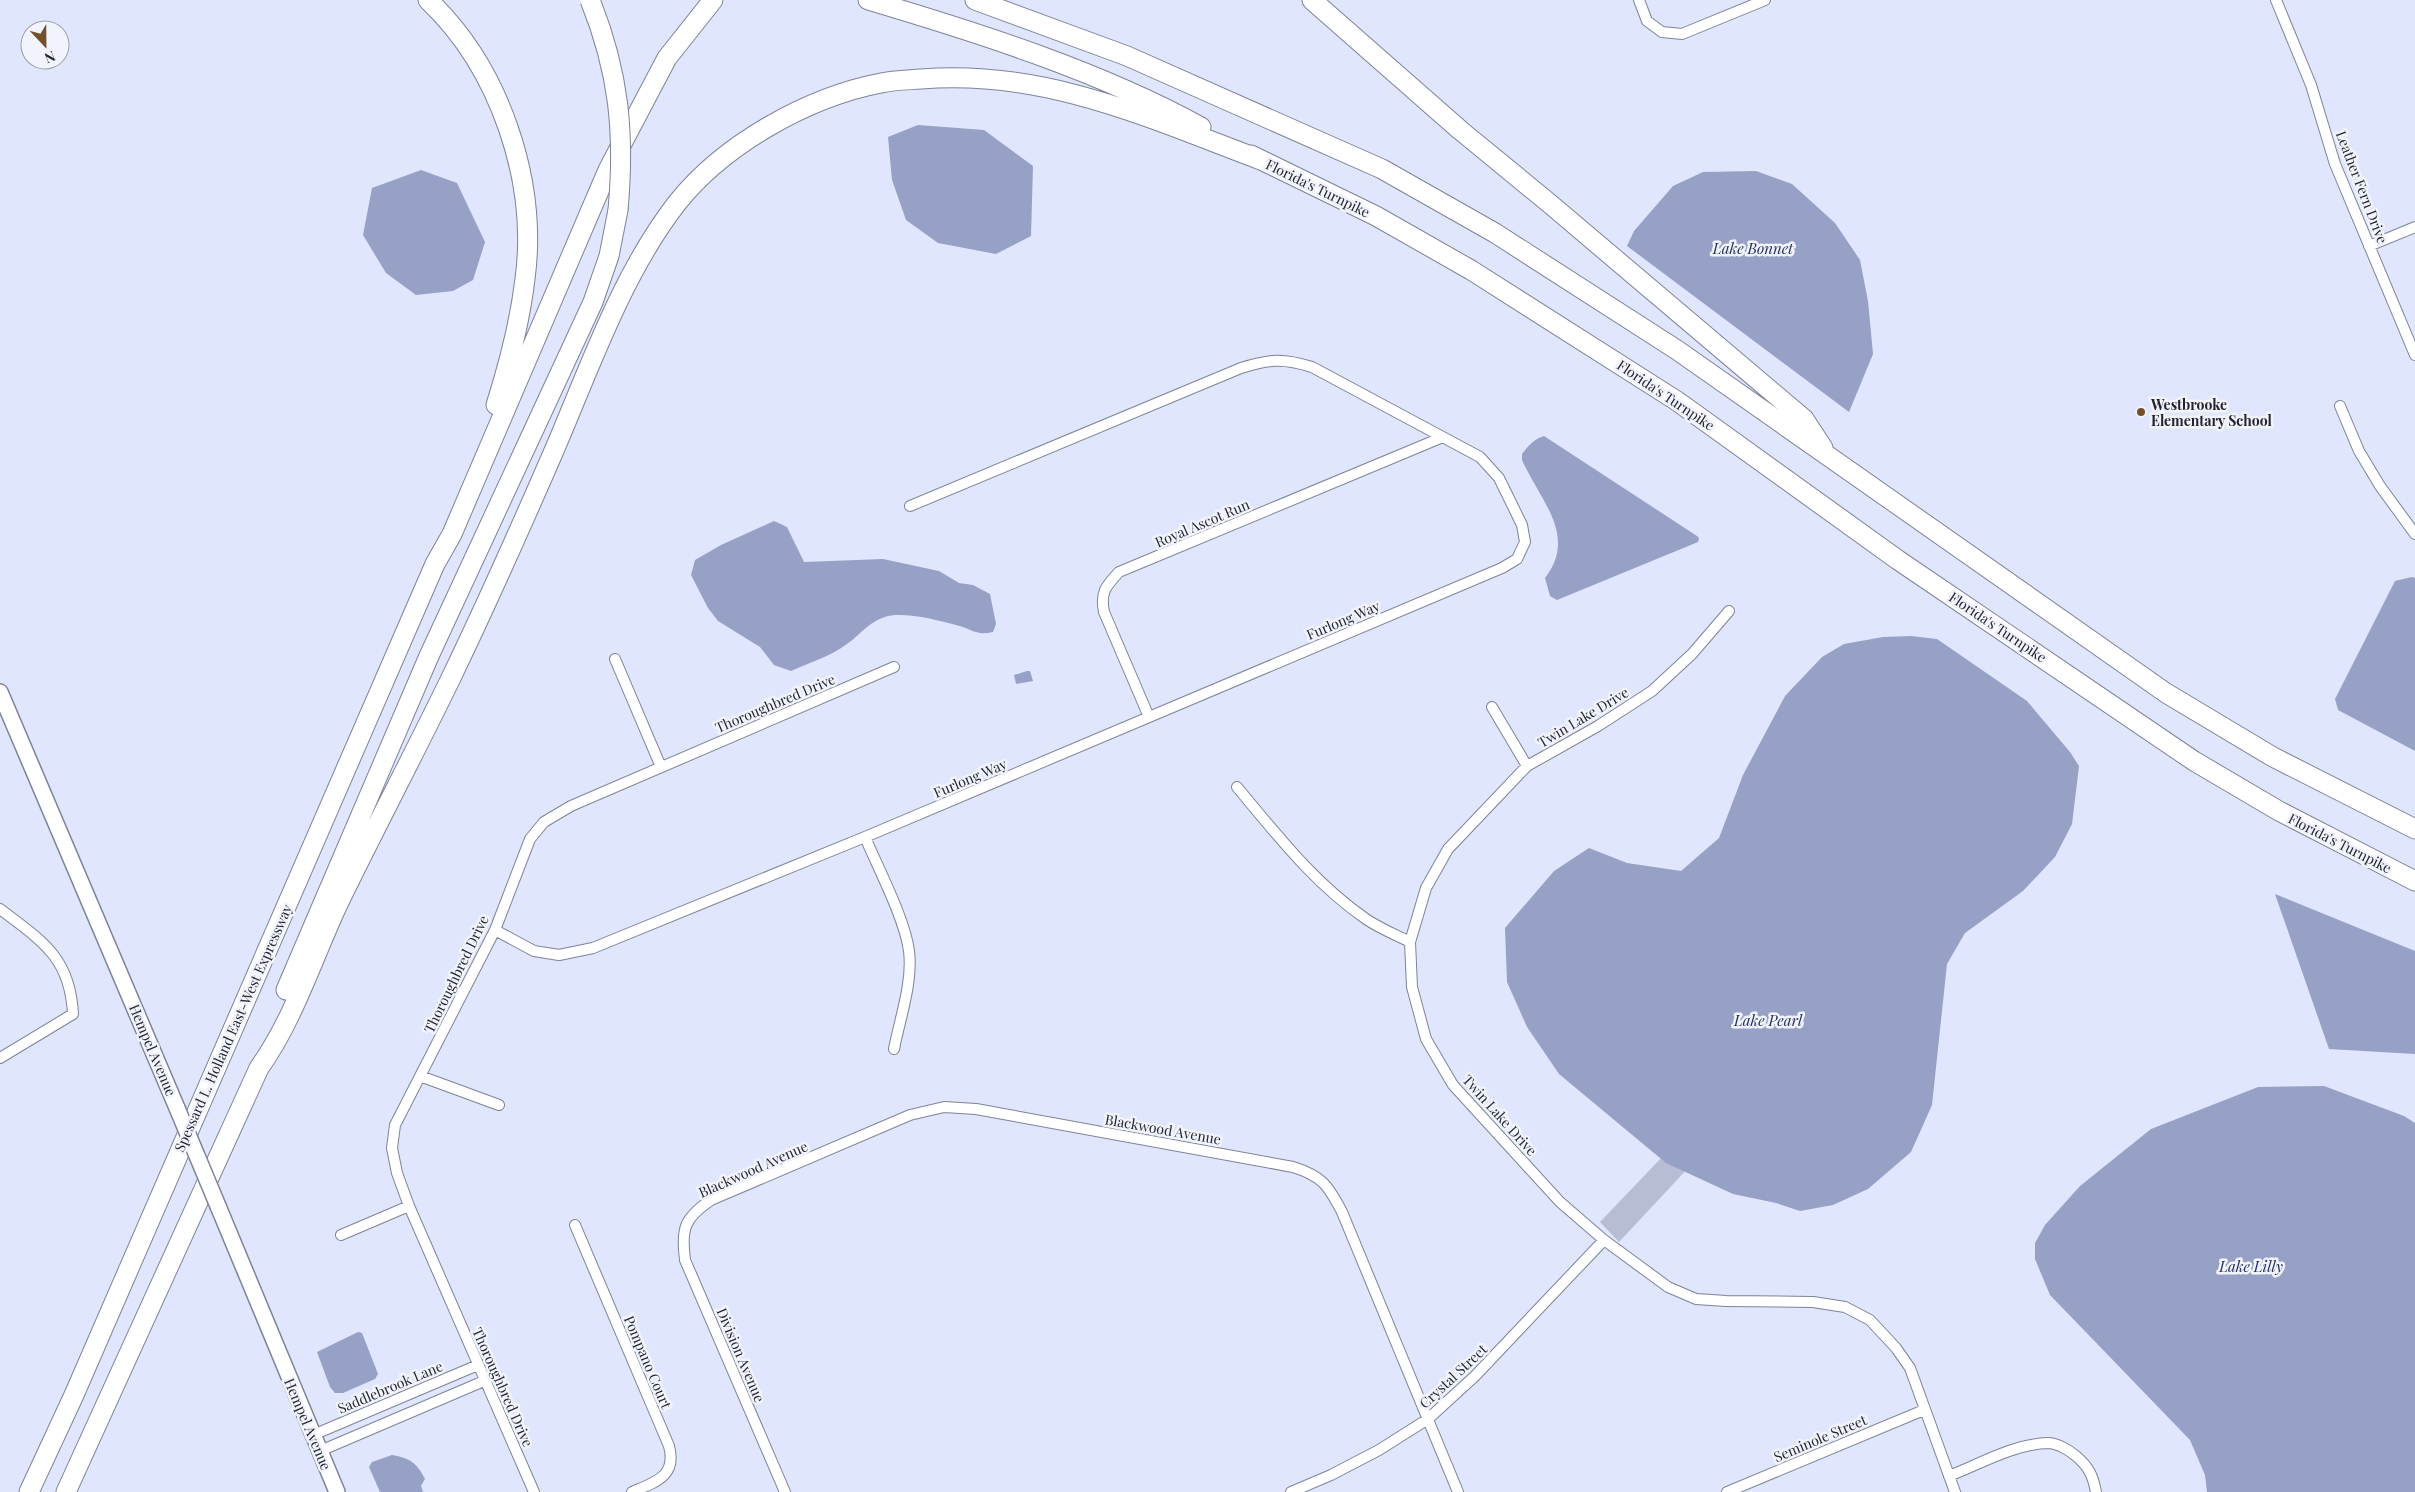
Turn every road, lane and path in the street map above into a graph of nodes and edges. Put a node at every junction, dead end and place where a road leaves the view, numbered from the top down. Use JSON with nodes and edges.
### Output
{"nodes":[{"id":1,"x":428,"y":0,"type":"edge"},
{"id":2,"x":590,"y":0,"type":"edge"},
{"id":3,"x":868,"y":0,"type":"edge"},
{"id":4,"x":975,"y":0,"type":"edge"},
{"id":5,"x":1312,"y":0,"type":"edge"},
{"id":6,"x":1639,"y":0,"type":"edge"},
{"id":7,"x":1765,"y":0,"type":"edge"},
{"id":8,"x":2276,"y":0,"type":"edge"},
{"id":9,"x":708,"y":5,"type":"edge"},
{"id":10,"x":1261,"y":160,"type":"junction"},
{"id":11,"x":2415,"y":227,"type":"edge"},
{"id":12,"x":2369,"y":246,"type":"junction"},
{"id":13,"x":2415,"y":355,"type":"edge"},
{"id":14,"x":2340,"y":406,"type":"dead end"},
{"id":15,"x":1443,"y":437,"type":"junction"},
{"id":16,"x":1824,"y":452,"type":"junction"},
{"id":17,"x":910,"y":506,"type":"dead end"},
{"id":18,"x":2415,"y":534,"type":"edge"},
{"id":19,"x":435,"y":564,"type":"junction"},
{"id":20,"x":1729,"y":611,"type":"dead end"},
{"id":21,"x":615,"y":659,"type":"dead end"},
{"id":22,"x":894,"y":667,"type":"dead end"},
{"id":23,"x":0,"y":692,"type":"edge"},
{"id":24,"x":1492,"y":707,"type":"dead end"},
{"id":25,"x":1149,"y":717,"type":"junction"},
{"id":26,"x":1527,"y":766,"type":"junction"},
{"id":27,"x":661,"y":767,"type":"junction"},
{"id":28,"x":1237,"y":787,"type":"dead end"},
{"id":29,"x":2415,"y":829,"type":"edge"},
{"id":30,"x":865,"y":837,"type":"junction"},
{"id":31,"x":2415,"y":881,"type":"edge"},
{"id":32,"x":0,"y":909,"type":"edge"},
{"id":33,"x":495,"y":930,"type":"junction"},
{"id":34,"x":1410,"y":942,"type":"junction"},
{"id":35,"x":894,"y":1048,"type":"dead end"},
{"id":36,"x":0,"y":1058,"type":"edge"},
{"id":37,"x":259,"y":1068,"type":"junction"},
{"id":38,"x":420,"y":1076,"type":"junction"},
{"id":39,"x":499,"y":1105,"type":"dead end"},
{"id":40,"x":409,"y":1206,"type":"junction"},
{"id":41,"x":575,"y":1225,"type":"dead end"},
{"id":42,"x":685,"y":1225,"type":"joint"},
{"id":43,"x":341,"y":1235,"type":"dead end"},
{"id":44,"x":1604,"y":1240,"type":"junction"},
{"id":45,"x":478,"y":1365,"type":"junction"},
{"id":46,"x":484,"y":1381,"type":"junction"},
{"id":47,"x":1924,"y":1410,"type":"junction"},
{"id":48,"x":1428,"y":1418,"type":"junction"},
{"id":49,"x":313,"y":1435,"type":"junction"},
{"id":50,"x":320,"y":1451,"type":"junction"},
{"id":51,"x":1949,"y":1476,"type":"junction"},
{"id":52,"x":29,"y":1492,"type":"edge"},
{"id":53,"x":66,"y":1492,"type":"edge"},
{"id":54,"x":337,"y":1492,"type":"edge"},
{"id":55,"x":534,"y":1492,"type":"edge"},
{"id":56,"x":632,"y":1492,"type":"edge"},
{"id":57,"x":785,"y":1492,"type":"edge"},
{"id":58,"x":1291,"y":1492,"type":"edge"},
{"id":59,"x":1458,"y":1492,"type":"edge"},
{"id":60,"x":1727,"y":1492,"type":"edge"},
{"id":61,"x":1955,"y":1492,"type":"edge"},
{"id":62,"x":2096,"y":1492,"type":"edge"}],
"edges":[{"from":1,"to":19,"type":"highway"},
{"from":2,"to":37,"type":"highway","bridge":true},
{"from":3,"to":10,"type":"highway","name":"Florida's Turnpike"},
{"from":4,"to":16,"type":"highway"},
{"from":5,"to":16,"type":"highway"},
{"from":6,"to":7,"type":"street"},
{"from":8,"to":12,"type":"street","name":"Leather Fern Drive"},
{"from":9,"to":19,"type":"highway"},
{"from":10,"to":31,"type":"highway","name":"Florida's Turnpike"},
{"from":10,"to":37,"type":"highway"},
{"from":11,"to":12,"type":"street"},
{"from":12,"to":13,"type":"street","name":"Leather Fern Drive"},
{"from":14,"to":18,"type":"street"},
{"from":15,"to":17,"type":"street","name":"Furlong Way"},
{"from":15,"to":25,"type":"street","name":"Royal Ascot Run"},
{"from":15,"to":25,"type":"street","name":"Furlong Way"},
{"from":16,"to":29,"type":"highway"},
{"from":19,"to":52,"type":"highway","name":"Spessard L. Holland East-West Expressway"},
{"from":20,"to":26,"type":"street","name":"Twin Lake Drive"},
{"from":21,"to":27,"type":"street"},
{"from":22,"to":27,"type":"street","name":"Thoroughbred Drive"},
{"from":23,"to":49,"type":"street","name":"Hempel Avenue","bridge":true},
{"from":24,"to":26,"type":"street"},
{"from":25,"to":30,"type":"street","name":"Furlong Way"},
{"from":26,"to":34,"type":"street","name":"Twin Lake Drive"},
{"from":27,"to":33,"type":"street","name":"Thoroughbred Drive"},
{"from":28,"to":34,"type":"street"},
{"from":30,"to":33,"type":"street","name":"Furlong Way"},
{"from":30,"to":35,"type":"street"},
{"from":32,"to":36,"type":"street"},
{"from":33,"to":38,"type":"street","name":"Thoroughbred Drive"},
{"from":34,"to":44,"type":"street","name":"Twin Lake Drive"},
{"from":37,"to":53,"type":"highway"},
{"from":38,"to":39,"type":"street"},
{"from":38,"to":40,"type":"street","name":"Thoroughbred Drive"},
{"from":40,"to":43,"type":"street"},
{"from":40,"to":45,"type":"street","name":"Thoroughbred Drive"},
{"from":41,"to":56,"type":"street","name":"Pompano Court"},
{"from":42,"to":48,"type":"street","name":"Blackwood Avenue"},
{"from":42,"to":57,"type":"street","name":"Division Avenue"},
{"from":44,"to":47,"type":"street","name":"Twin Lake Drive"},
{"from":44,"to":48,"type":"street","name":"Crystal Street"},
{"from":45,"to":46,"type":"street","name":"Thoroughbred Drive"},
{"from":45,"to":49,"type":"street","name":"Saddlebrook Lane"},
{"from":46,"to":50,"type":"street"},
{"from":46,"to":55,"type":"street","name":"Thoroughbred Drive"},
{"from":47,"to":51,"type":"street","name":"Twin Lake Drive"},
{"from":47,"to":60,"type":"street","name":"Seminole Street"},
{"from":48,"to":58,"type":"street","name":"Crystal Street"},
{"from":48,"to":59,"type":"street","name":"Blackwood Avenue"},
{"from":49,"to":50,"type":"street","name":"Hempel Avenue"},
{"from":50,"to":54,"type":"street","name":"Hempel Avenue"},
{"from":51,"to":61,"type":"street","name":"Twin Lake Drive"},
{"from":51,"to":62,"type":"street"}]}
